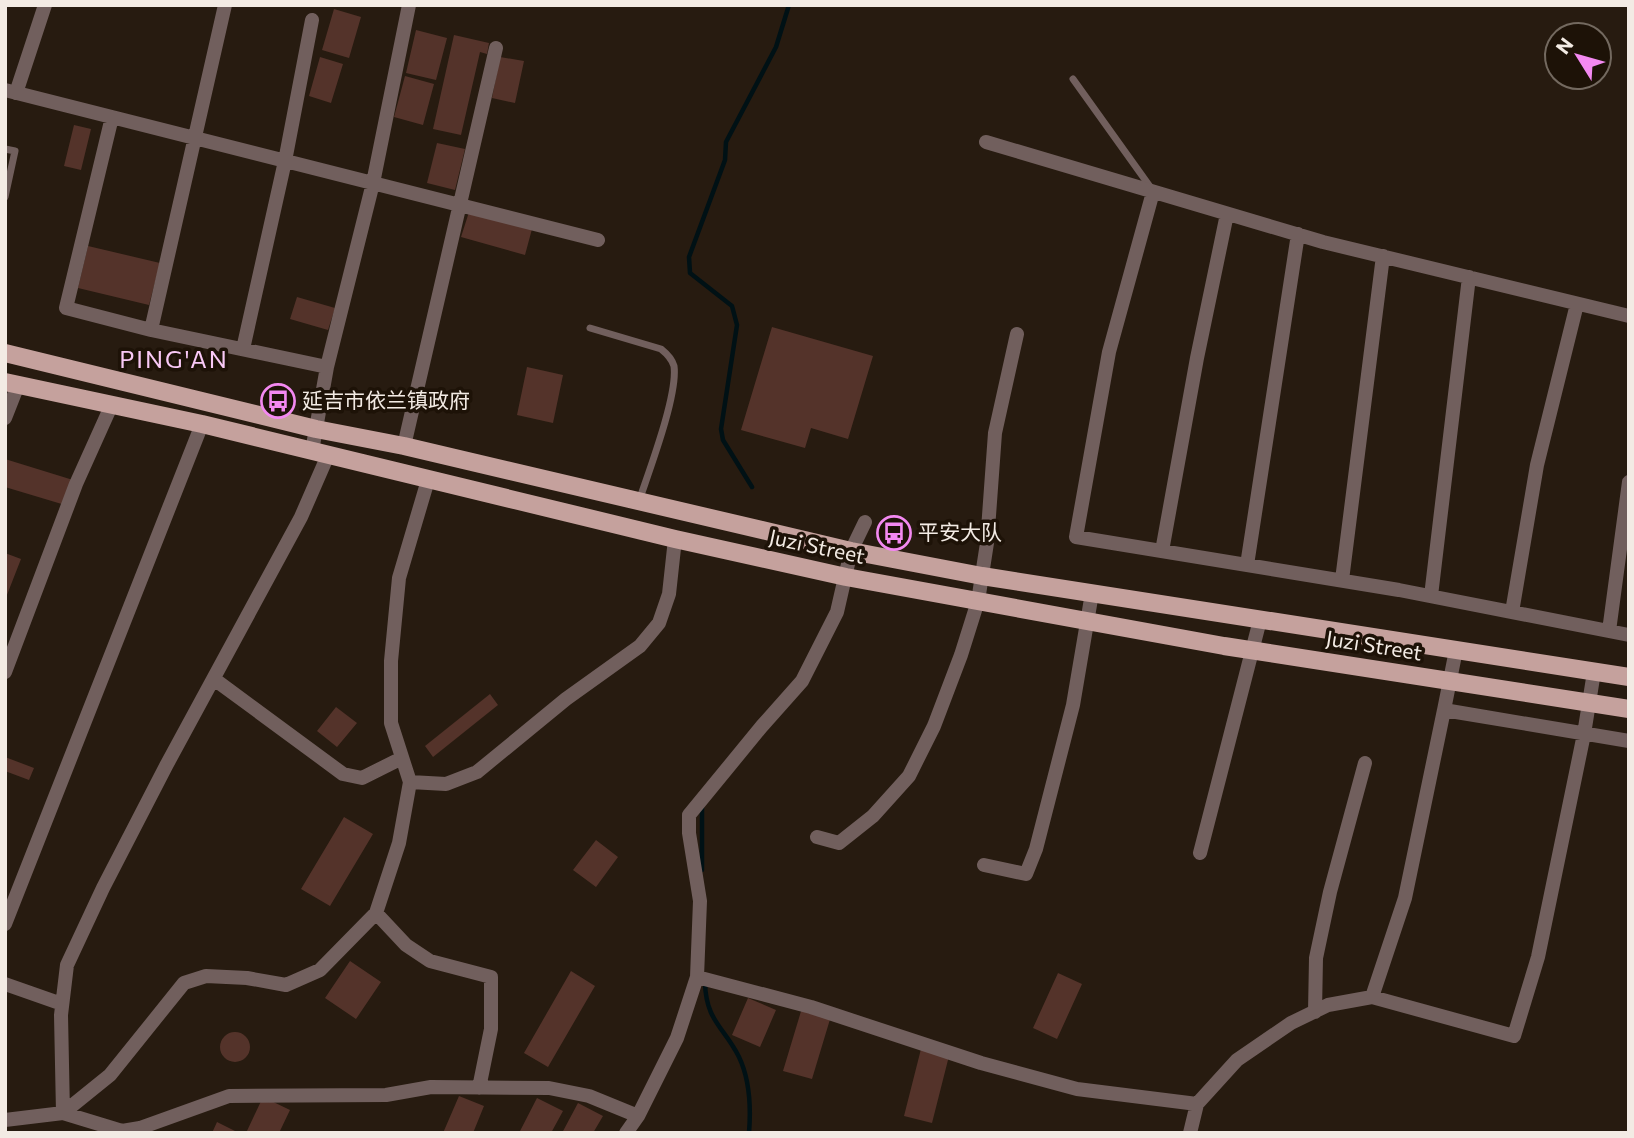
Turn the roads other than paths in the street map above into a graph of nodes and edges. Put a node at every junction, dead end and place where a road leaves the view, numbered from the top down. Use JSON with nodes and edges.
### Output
{"nodes":[{"id":1,"x":45,"y":5,"type":"edge"},
{"id":2,"x":225,"y":5,"type":"edge"},
{"id":3,"x":409,"y":5,"type":"edge"},
{"id":4,"x":312,"y":20,"type":"dead end"},
{"id":5,"x":496,"y":48,"type":"dead end"},
{"id":6,"x":1073,"y":79,"type":"dead end"},
{"id":7,"x":11,"y":92,"type":"edge"},
{"id":8,"x":112,"y":117,"type":"junction"},
{"id":9,"x":194,"y":138,"type":"junction"},
{"id":10,"x":986,"y":142,"type":"dead end"},
{"id":11,"x":5,"y":149,"type":"edge"},
{"id":12,"x":285,"y":161,"type":"junction"},
{"id":13,"x":373,"y":183,"type":"junction"},
{"id":14,"x":1153,"y":192,"type":"junction"},
{"id":15,"x":5,"y":197,"type":"edge"},
{"id":16,"x":460,"y":205,"type":"junction"},
{"id":17,"x":1227,"y":214,"type":"junction"},
{"id":18,"x":1298,"y":234,"type":"junction"},
{"id":19,"x":598,"y":240,"type":"dead end"},
{"id":20,"x":1383,"y":256,"type":"junction"},
{"id":21,"x":1469,"y":277,"type":"junction"},
{"id":22,"x":1577,"y":304,"type":"junction"},
{"id":23,"x":1629,"y":316,"type":"edge"},
{"id":24,"x":590,"y":328,"type":"dead end"},
{"id":25,"x":151,"y":330,"type":"junction"},
{"id":26,"x":1017,"y":334,"type":"dead end"},
{"id":27,"x":243,"y":349,"type":"junction"},
{"id":28,"x":5,"y":353,"type":"edge"},
{"id":29,"x":327,"y":367,"type":"junction"},
{"id":30,"x":12,"y":383,"type":"edge"},
{"id":31,"x":112,"y":404,"type":"junction"},
{"id":32,"x":5,"y":418,"type":"edge"},
{"id":33,"x":202,"y":424,"type":"junction"},
{"id":34,"x":316,"y":429,"type":"junction"},
{"id":35,"x":404,"y":446,"type":"junction"},
{"id":36,"x":320,"y":453,"type":"junction"},
{"id":37,"x":428,"y":480,"type":"junction"},
{"id":38,"x":1629,"y":482,"type":"edge"},
{"id":39,"x":639,"y":502,"type":"junction"},
{"id":40,"x":865,"y":522,"type":"dead end"},
{"id":41,"x":675,"y":539,"type":"junction"},
{"id":42,"x":851,"y":551,"type":"junction"},
{"id":43,"x":1162,"y":551,"type":"junction"},
{"id":44,"x":1247,"y":565,"type":"junction"},
{"id":45,"x":982,"y":576,"type":"junction"},
{"id":46,"x":846,"y":577,"type":"junction"},
{"id":47,"x":1342,"y":580,"type":"junction"},
{"id":48,"x":1092,"y":593,"type":"junction"},
{"id":49,"x":1431,"y":596,"type":"junction"},
{"id":50,"x":978,"y":601,"type":"junction"},
{"id":51,"x":1512,"y":612,"type":"junction"},
{"id":52,"x":1260,"y":620,"type":"junction"},
{"id":53,"x":1088,"y":621,"type":"junction"},
{"id":54,"x":1609,"y":631,"type":"junction"},
{"id":55,"x":1629,"y":635,"type":"edge"},
{"id":56,"x":1252,"y":650,"type":"junction"},
{"id":57,"x":1456,"y":650,"type":"junction"},
{"id":58,"x":5,"y":672,"type":"edge"},
{"id":59,"x":1594,"y":672,"type":"junction"},
{"id":60,"x":1629,"y":677,"type":"edge"},
{"id":61,"x":214,"y":678,"type":"junction"},
{"id":62,"x":1451,"y":681,"type":"junction"},
{"id":63,"x":1589,"y":702,"type":"junction"},
{"id":64,"x":1629,"y":709,"type":"edge"},
{"id":65,"x":1444,"y":710,"type":"junction"},
{"id":66,"x":1584,"y":734,"type":"junction"},
{"id":67,"x":1629,"y":741,"type":"edge"},
{"id":68,"x":402,"y":758,"type":"junction"},
{"id":69,"x":1365,"y":763,"type":"dead end"},
{"id":70,"x":410,"y":782,"type":"junction"},
{"id":71,"x":817,"y":837,"type":"dead end"},
{"id":72,"x":1200,"y":853,"type":"dead end"},
{"id":73,"x":984,"y":865,"type":"dead end"},
{"id":74,"x":376,"y":913,"type":"junction"},
{"id":75,"x":5,"y":924,"type":"edge"},
{"id":76,"x":704,"y":978,"type":"junction"},
{"id":77,"x":5,"y":984,"type":"edge"},
{"id":78,"x":1372,"y":997,"type":"junction"},
{"id":79,"x":62,"y":1004,"type":"junction"},
{"id":80,"x":1315,"y":1012,"type":"junction"},
{"id":81,"x":479,"y":1088,"type":"junction"},
{"id":82,"x":1197,"y":1104,"type":"junction"},
{"id":83,"x":63,"y":1113,"type":"junction"},
{"id":84,"x":638,"y":1116,"type":"junction"},
{"id":85,"x":5,"y":1120,"type":"edge"},
{"id":86,"x":626,"y":1133,"type":"edge"},
{"id":87,"x":1190,"y":1133,"type":"edge"}],
"edges":[{"from":1,"to":7,"type":"street"},
{"from":2,"to":9,"type":"street"},
{"from":3,"to":13,"type":"street"},
{"from":4,"to":12,"type":"street"},
{"from":5,"to":16,"type":"street"},
{"from":6,"to":14,"type":"lane"},
{"from":7,"to":8,"type":"street"},
{"from":8,"to":9,"type":"street"},
{"from":8,"to":25,"type":"street"},
{"from":9,"to":12,"type":"street"},
{"from":9,"to":25,"type":"street"},
{"from":10,"to":14,"type":"street"},
{"from":11,"to":15,"type":"lane"},
{"from":12,"to":13,"type":"street"},
{"from":12,"to":27,"type":"street"},
{"from":13,"to":16,"type":"street"},
{"from":13,"to":29,"type":"street"},
{"from":14,"to":17,"type":"street"},
{"from":14,"to":43,"type":"street"},
{"from":16,"to":19,"type":"street"},
{"from":16,"to":35,"type":"street"},
{"from":17,"to":18,"type":"street"},
{"from":17,"to":43,"type":"street"},
{"from":18,"to":20,"type":"street"},
{"from":18,"to":44,"type":"street"},
{"from":20,"to":21,"type":"street"},
{"from":20,"to":47,"type":"street"},
{"from":21,"to":22,"type":"street"},
{"from":21,"to":49,"type":"street"},
{"from":22,"to":23,"type":"street"},
{"from":22,"to":51,"type":"street"},
{"from":24,"to":39,"type":"lane"},
{"from":25,"to":27,"type":"street"},
{"from":26,"to":45,"type":"street"},
{"from":27,"to":29,"type":"street"},
{"from":28,"to":34,"type":"main road","name":"Juzi Street"},
{"from":29,"to":34,"type":"street"},
{"from":30,"to":31,"type":"main road","name":"Juzi Street"},
{"from":30,"to":32,"type":"street"},
{"from":31,"to":33,"type":"main road","name":"Juzi Street"},
{"from":31,"to":58,"type":"street"},
{"from":33,"to":36,"type":"main road","name":"Juzi Street"},
{"from":33,"to":75,"type":"street"},
{"from":34,"to":35,"type":"main road","name":"Juzi Street"},
{"from":34,"to":36,"type":"street"},
{"from":35,"to":39,"type":"main road","name":"Juzi Street"},
{"from":36,"to":37,"type":"main road","name":"Juzi Street"},
{"from":36,"to":61,"type":"street"},
{"from":37,"to":41,"type":"main road","name":"Juzi Street"},
{"from":37,"to":68,"type":"street"},
{"from":38,"to":54,"type":"street"},
{"from":39,"to":42,"type":"main road","name":"Juzi Street"},
{"from":40,"to":42,"type":"street"},
{"from":41,"to":46,"type":"main road","name":"Juzi Street"},
{"from":41,"to":70,"type":"street"},
{"from":42,"to":45,"type":"main road","name":"Juzi Street"},
{"from":42,"to":46,"type":"street"},
{"from":43,"to":44,"type":"street"},
{"from":44,"to":47,"type":"street"},
{"from":45,"to":48,"type":"main road","name":"Juzi Street"},
{"from":45,"to":50,"type":"street"},
{"from":46,"to":50,"type":"main road","name":"Juzi Street"},
{"from":46,"to":76,"type":"street"},
{"from":47,"to":49,"type":"street"},
{"from":48,"to":52,"type":"main road","name":"Juzi Street"},
{"from":48,"to":53,"type":"street"},
{"from":49,"to":51,"type":"street"},
{"from":50,"to":53,"type":"main road","name":"Juzi Street"},
{"from":50,"to":71,"type":"street"},
{"from":51,"to":54,"type":"street"},
{"from":52,"to":56,"type":"street"},
{"from":52,"to":57,"type":"main road","name":"Juzi Street"},
{"from":53,"to":56,"type":"main road","name":"Juzi Street"},
{"from":53,"to":73,"type":"street"},
{"from":54,"to":55,"type":"street"},
{"from":56,"to":62,"type":"main road","name":"Juzi Street"},
{"from":56,"to":72,"type":"street"},
{"from":57,"to":59,"type":"main road","name":"Juzi Street"},
{"from":57,"to":62,"type":"street"},
{"from":59,"to":60,"type":"main road","name":"Juzi Street"},
{"from":59,"to":63,"type":"street"},
{"from":61,"to":68,"type":"street"},
{"from":61,"to":79,"type":"street"},
{"from":62,"to":63,"type":"main road","name":"Juzi Street"},
{"from":62,"to":65,"type":"street"},
{"from":63,"to":64,"type":"main road","name":"Juzi Street"},
{"from":63,"to":66,"type":"street"},
{"from":65,"to":66,"type":"street"},
{"from":65,"to":78,"type":"street"},
{"from":66,"to":67,"type":"street"},
{"from":66,"to":78,"type":"street"},
{"from":68,"to":70,"type":"street"},
{"from":69,"to":80,"type":"street"},
{"from":70,"to":74,"type":"street"},
{"from":74,"to":81,"type":"street"},
{"from":74,"to":83,"type":"street"},
{"from":76,"to":82,"type":"street"},
{"from":76,"to":84,"type":"street"},
{"from":77,"to":79,"type":"street"},
{"from":78,"to":80,"type":"street"},
{"from":79,"to":83,"type":"street"},
{"from":80,"to":82,"type":"street"},
{"from":81,"to":83,"type":"street"},
{"from":81,"to":84,"type":"street"},
{"from":82,"to":87,"type":"street"},
{"from":83,"to":85,"type":"street"},
{"from":84,"to":86,"type":"street"}]}
